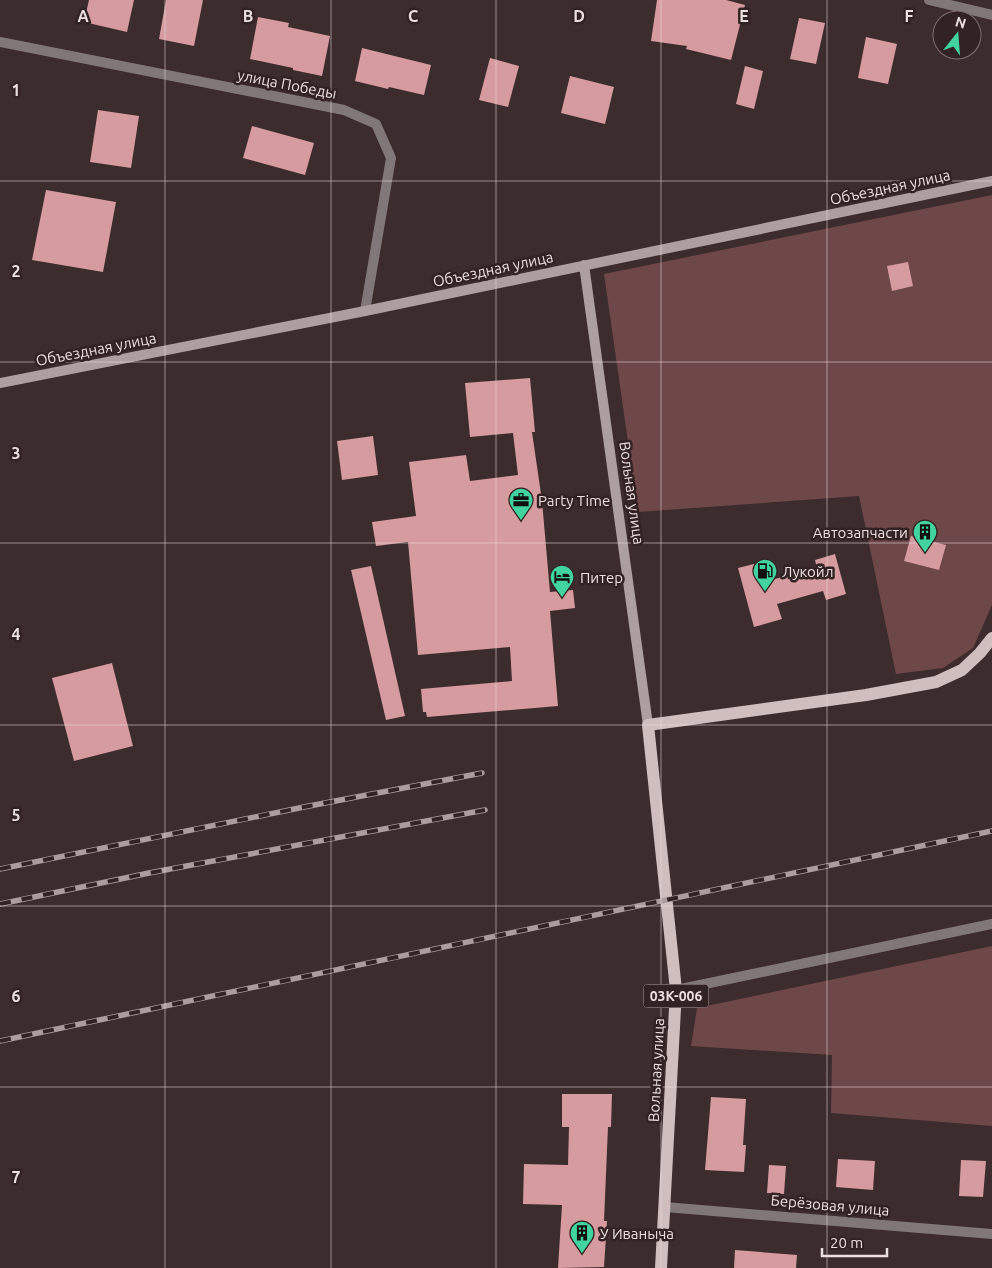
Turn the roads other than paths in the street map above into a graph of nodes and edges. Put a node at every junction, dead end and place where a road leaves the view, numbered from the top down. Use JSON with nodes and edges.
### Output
{"nodes":[{"id":1,"x":929,"y":0,"type":"edge"},
{"id":2,"x":992,"y":15,"type":"edge"},
{"id":3,"x":0,"y":42,"type":"edge"},
{"id":4,"x":992,"y":181,"type":"edge"},
{"id":5,"x":584,"y":265,"type":"junction"},
{"id":6,"x":365,"y":311,"type":"junction"},
{"id":7,"x":0,"y":383,"type":"edge"},
{"id":8,"x":992,"y":638,"type":"edge"},
{"id":9,"x":648,"y":725,"type":"junction"},
{"id":10,"x":992,"y":924,"type":"edge"},
{"id":11,"x":676,"y":990,"type":"junction"},
{"id":12,"x":665,"y":1207,"type":"junction"},
{"id":13,"x":992,"y":1234,"type":"edge"},
{"id":14,"x":661,"y":1268,"type":"edge"}],
"edges":[{"from":1,"to":2,"type":"street"},
{"from":3,"to":6,"type":"street","name":"улица Победы"},
{"from":4,"to":5,"type":"street","name":"Объездная улица"},
{"from":5,"to":6,"type":"street","name":"Объездная улица"},
{"from":5,"to":9,"type":"street","name":"Вольная улица"},
{"from":6,"to":7,"type":"street","name":"Объездная улица"},
{"from":8,"to":9,"type":"main road"},
{"from":9,"to":11,"type":"main road","name":"Вольная улица","number":"03К-006"},
{"from":10,"to":11,"type":"street"},
{"from":11,"to":12,"type":"main road","name":"Вольная улица","number":"03К-006"},
{"from":12,"to":13,"type":"street","name":"Берёзовая улица"},
{"from":12,"to":14,"type":"main road","name":"Вольная улица","number":"03К-006"}]}
